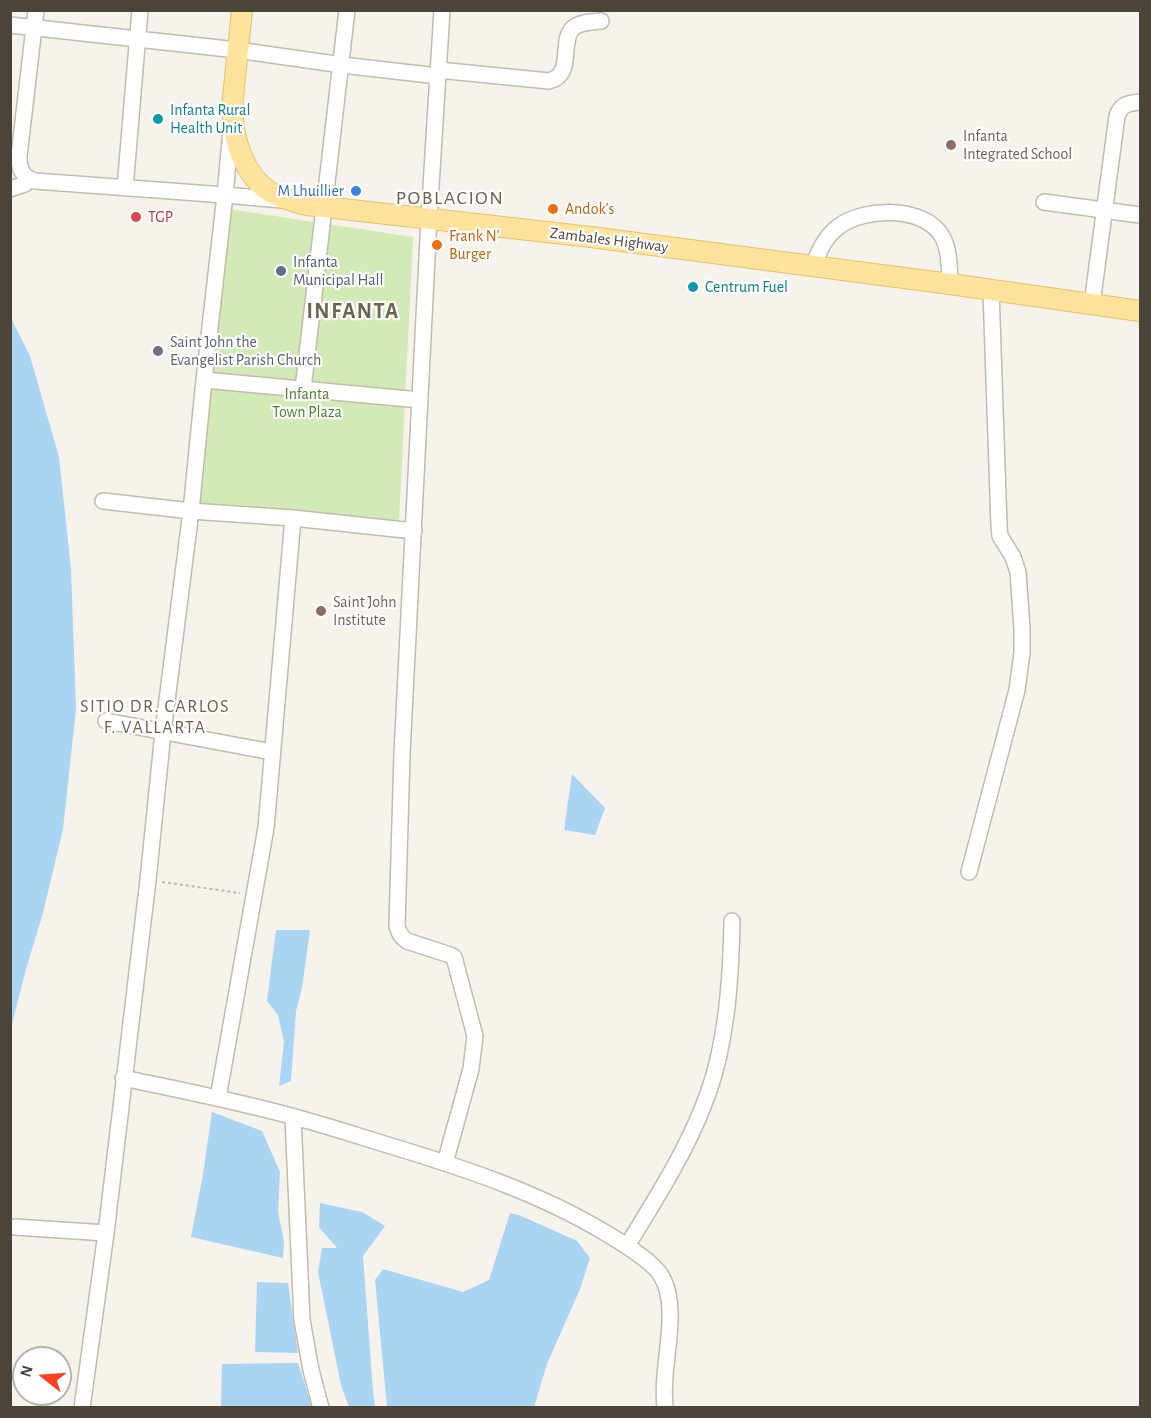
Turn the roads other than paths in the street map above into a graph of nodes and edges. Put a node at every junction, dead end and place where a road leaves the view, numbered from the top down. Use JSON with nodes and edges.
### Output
{"nodes":[{"id":1,"x":36,"y":10,"type":"edge"},
{"id":2,"x":140,"y":10,"type":"edge"},
{"id":3,"x":242,"y":10,"type":"edge"},
{"id":4,"x":347,"y":10,"type":"edge"},
{"id":5,"x":442,"y":10,"type":"edge"},
{"id":6,"x":601,"y":21,"type":"dead end"},
{"id":7,"x":10,"y":26,"type":"edge"},
{"id":8,"x":34,"y":28,"type":"junction"},
{"id":9,"x":136,"y":39,"type":"junction"},
{"id":10,"x":237,"y":50,"type":"junction"},
{"id":11,"x":342,"y":65,"type":"junction"},
{"id":12,"x":438,"y":73,"type":"junction"},
{"id":13,"x":1140,"y":102,"type":"edge"},
{"id":14,"x":232,"y":121,"type":"junction"},
{"id":15,"x":28,"y":179,"type":"junction"},
{"id":16,"x":125,"y":188,"type":"junction"},
{"id":17,"x":10,"y":189,"type":"edge"},
{"id":18,"x":225,"y":195,"type":"junction"},
{"id":19,"x":289,"y":201,"type":"junction"},
{"id":20,"x":1044,"y":202,"type":"dead end"},
{"id":21,"x":324,"y":207,"type":"junction"},
{"id":22,"x":1105,"y":210,"type":"junction"},
{"id":23,"x":1140,"y":215,"type":"edge"},
{"id":24,"x":429,"y":218,"type":"junction"},
{"id":25,"x":813,"y":266,"type":"junction"},
{"id":26,"x":950,"y":284,"type":"junction"},
{"id":27,"x":991,"y":290,"type":"junction"},
{"id":28,"x":1092,"y":304,"type":"junction"},
{"id":29,"x":1140,"y":311,"type":"edge"},
{"id":30,"x":204,"y":380,"type":"junction"},
{"id":31,"x":303,"y":389,"type":"junction"},
{"id":32,"x":420,"y":400,"type":"junction"},
{"id":33,"x":103,"y":501,"type":"dead end"},
{"id":34,"x":191,"y":511,"type":"junction"},
{"id":35,"x":293,"y":518,"type":"junction"},
{"id":36,"x":414,"y":531,"type":"junction"},
{"id":37,"x":106,"y":721,"type":"dead end"},
{"id":38,"x":163,"y":732,"type":"junction"},
{"id":39,"x":272,"y":752,"type":"junction"},
{"id":40,"x":969,"y":872,"type":"dead end"},
{"id":41,"x":732,"y":921,"type":"dead end"},
{"id":42,"x":123,"y":1078,"type":"junction"},
{"id":43,"x":218,"y":1098,"type":"junction"},
{"id":44,"x":293,"y":1117,"type":"junction"},
{"id":45,"x":445,"y":1162,"type":"junction"},
{"id":46,"x":15,"y":1227,"type":"dead end"},
{"id":47,"x":106,"y":1233,"type":"junction"},
{"id":48,"x":627,"y":1246,"type":"junction"},
{"id":49,"x":82,"y":1407,"type":"edge"},
{"id":50,"x":321,"y":1407,"type":"edge"},
{"id":51,"x":664,"y":1407,"type":"edge"}],
"edges":[{"from":1,"to":8,"type":"street"},
{"from":2,"to":9,"type":"street"},
{"from":3,"to":10,"type":"main road","name":"Zambales Highway"},
{"from":4,"to":11,"type":"street"},
{"from":5,"to":12,"type":"street"},
{"from":6,"to":12,"type":"street"},
{"from":7,"to":8,"type":"street"},
{"from":8,"to":9,"type":"street"},
{"from":8,"to":15,"type":"street"},
{"from":9,"to":10,"type":"street"},
{"from":9,"to":16,"type":"street"},
{"from":10,"to":11,"type":"street"},
{"from":10,"to":14,"type":"main road","name":"Zambales Highway"},
{"from":11,"to":12,"type":"street"},
{"from":11,"to":21,"type":"street"},
{"from":12,"to":24,"type":"street"},
{"from":13,"to":22,"type":"street"},
{"from":14,"to":18,"type":"street"},
{"from":14,"to":19,"type":"main road","name":"Zambales Highway"},
{"from":15,"to":16,"type":"street"},
{"from":15,"to":17,"type":"street"},
{"from":16,"to":18,"type":"street"},
{"from":18,"to":19,"type":"street"},
{"from":18,"to":30,"type":"street"},
{"from":19,"to":21,"type":"main road","name":"Zambales Highway"},
{"from":20,"to":22,"type":"street"},
{"from":21,"to":24,"type":"main road","name":"Zambales Highway"},
{"from":21,"to":31,"type":"street"},
{"from":22,"to":23,"type":"street"},
{"from":22,"to":28,"type":"street"},
{"from":24,"to":25,"type":"main road","name":"Zambales Highway"},
{"from":24,"to":32,"type":"street"},
{"from":25,"to":26,"type":"main road","name":"Zambales Highway"},
{"from":25,"to":26,"type":"street"},
{"from":26,"to":27,"type":"main road","name":"Zambales Highway"},
{"from":27,"to":28,"type":"main road","name":"Zambales Highway"},
{"from":27,"to":40,"type":"street"},
{"from":28,"to":29,"type":"main road","name":"Zambales Highway"},
{"from":30,"to":31,"type":"street"},
{"from":30,"to":34,"type":"street"},
{"from":31,"to":32,"type":"street"},
{"from":32,"to":36,"type":"street"},
{"from":33,"to":34,"type":"street"},
{"from":34,"to":35,"type":"street"},
{"from":34,"to":38,"type":"street"},
{"from":35,"to":36,"type":"street"},
{"from":35,"to":39,"type":"street"},
{"from":36,"to":45,"type":"street"},
{"from":37,"to":38,"type":"street"},
{"from":38,"to":39,"type":"street"},
{"from":38,"to":42,"type":"street"},
{"from":39,"to":43,"type":"street"},
{"from":41,"to":48,"type":"street"},
{"from":42,"to":43,"type":"street"},
{"from":42,"to":47,"type":"street"},
{"from":43,"to":44,"type":"street"},
{"from":44,"to":45,"type":"street"},
{"from":44,"to":50,"type":"street"},
{"from":45,"to":48,"type":"street"},
{"from":46,"to":47,"type":"street"},
{"from":47,"to":49,"type":"street"},
{"from":48,"to":51,"type":"street"}]}
